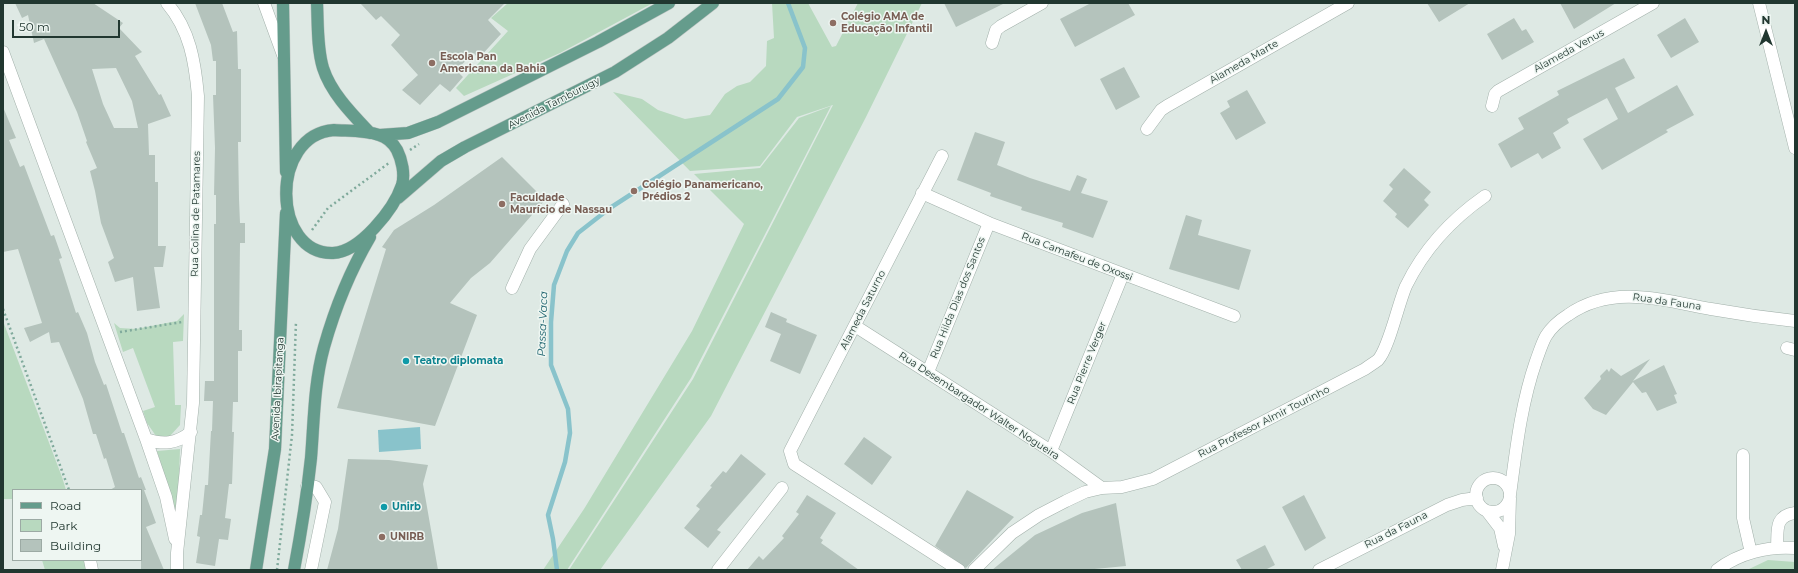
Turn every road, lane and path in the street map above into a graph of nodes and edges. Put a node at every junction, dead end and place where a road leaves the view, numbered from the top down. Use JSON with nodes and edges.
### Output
{"nodes":[{"id":1,"x":167,"y":3,"type":"edge"},
{"id":2,"x":264,"y":3,"type":"edge"},
{"id":3,"x":283,"y":3,"type":"edge"},
{"id":4,"x":317,"y":3,"type":"edge"},
{"id":5,"x":669,"y":3,"type":"edge"},
{"id":6,"x":713,"y":3,"type":"edge"},
{"id":7,"x":1042,"y":3,"type":"edge"},
{"id":8,"x":1348,"y":3,"type":"edge"},
{"id":9,"x":1654,"y":3,"type":"edge"},
{"id":10,"x":1759,"y":3,"type":"edge"},
{"id":11,"x":992,"y":44,"type":"dead end"},
{"id":12,"x":3,"y":52,"type":"edge"},
{"id":13,"x":283,"y":57,"type":"junction"},
{"id":14,"x":1492,"y":106,"type":"dead end"},
{"id":15,"x":1147,"y":130,"type":"dead end"},
{"id":16,"x":375,"y":134,"type":"junction"},
{"id":17,"x":422,"y":142,"type":"dead end"},
{"id":18,"x":1795,"y":148,"type":"edge"},
{"id":19,"x":400,"y":156,"type":"junction"},
{"id":20,"x":942,"y":156,"type":"dead end"},
{"id":21,"x":287,"y":183,"type":"junction"},
{"id":22,"x":922,"y":193,"type":"junction"},
{"id":23,"x":1485,"y":196,"type":"dead end"},
{"id":24,"x":394,"y":201,"type":"junction"},
{"id":25,"x":563,"y":204,"type":"dead end"},
{"id":26,"x":286,"y":206,"type":"junction"},
{"id":27,"x":989,"y":223,"type":"junction"},
{"id":28,"x":375,"y":227,"type":"junction"},
{"id":29,"x":305,"y":242,"type":"junction"},
{"id":30,"x":1123,"y":274,"type":"junction"},
{"id":31,"x":512,"y":288,"type":"dead end"},
{"id":32,"x":3,"y":309,"type":"edge"},
{"id":33,"x":296,"y":313,"type":"dead end"},
{"id":34,"x":1234,"y":316,"type":"dead end"},
{"id":35,"x":194,"y":320,"type":"junction"},
{"id":36,"x":1795,"y":322,"type":"edge"},
{"id":37,"x":855,"y":326,"type":"junction"},
{"id":38,"x":108,"y":334,"type":"junction"},
{"id":39,"x":928,"y":372,"type":"junction"},
{"id":40,"x":191,"y":432,"type":"junction"},
{"id":41,"x":146,"y":439,"type":"junction"},
{"id":42,"x":1051,"y":451,"type":"junction"},
{"id":43,"x":1743,"y":455,"type":"dead end"},
{"id":44,"x":307,"y":486,"type":"junction"},
{"id":45,"x":782,"y":488,"type":"dead end"},
{"id":46,"x":1102,"y":488,"type":"junction"},
{"id":47,"x":69,"y":489,"type":"edge"},
{"id":48,"x":1510,"y":497,"type":"junction"},
{"id":49,"x":1477,"y":498,"type":"junction"},
{"id":50,"x":1487,"y":511,"type":"junction"},
{"id":51,"x":1795,"y":513,"type":"edge"},
{"id":52,"x":1777,"y":548,"type":"junction"},
{"id":53,"x":1795,"y":548,"type":"edge"},
{"id":54,"x":177,"y":553,"type":"junction"},
{"id":55,"x":1505,"y":553,"type":"junction"},
{"id":56,"x":1751,"y":553,"type":"junction"},
{"id":57,"x":177,"y":570,"type":"edge"},
{"id":58,"x":256,"y":570,"type":"edge"},
{"id":59,"x":277,"y":570,"type":"edge"},
{"id":60,"x":294,"y":570,"type":"edge"},
{"id":61,"x":311,"y":570,"type":"edge"},
{"id":62,"x":718,"y":570,"type":"edge"},
{"id":63,"x":959,"y":570,"type":"edge"},
{"id":64,"x":974,"y":570,"type":"edge"},
{"id":65,"x":1319,"y":570,"type":"edge"},
{"id":66,"x":1502,"y":570,"type":"edge"},
{"id":67,"x":1717,"y":570,"type":"edge"}],
"edges":[{"from":1,"to":35,"type":"street","name":"Rua Colina de Patamares"},
{"from":2,"to":13,"type":"street"},
{"from":3,"to":13,"type":"main road"},
{"from":4,"to":16,"type":"main road"},
{"from":5,"to":16,"type":"main road"},
{"from":6,"to":24,"type":"main road","name":"Avenida Tamburugy"},
{"from":7,"to":11,"type":"street"},
{"from":8,"to":15,"type":"street","name":"Alameda Marte"},
{"from":9,"to":14,"type":"street","name":"Alameda Venus"},
{"from":10,"to":18,"type":"street"},
{"from":12,"to":38,"type":"street","name":"Rua Colina de Patamares"},
{"from":13,"to":21,"type":"main road"},
{"from":16,"to":19,"type":"main road"},
{"from":16,"to":21,"type":"main road"},
{"from":17,"to":19,"type":"path"},
{"from":19,"to":24,"type":"main road"},
{"from":19,"to":29,"type":"path"},
{"from":20,"to":22,"type":"street","name":"Alameda Saturno"},
{"from":21,"to":26,"type":"main road","name":"Avenida Ibirapitanga"},
{"from":22,"to":27,"type":"street","name":"Rua Camafeu de Oxossi"},
{"from":22,"to":37,"type":"street","name":"Alameda Saturno"},
{"from":23,"to":46,"type":"street","name":"Rua Professor Almir Tourinho"},
{"from":24,"to":28,"type":"main road"},
{"from":25,"to":31,"type":"street"},
{"from":26,"to":29,"type":"main road"},
{"from":26,"to":58,"type":"main road","name":"Avenida Ibirapitanga"},
{"from":27,"to":30,"type":"street","name":"Rua Camafeu de Oxossi"},
{"from":27,"to":39,"type":"street","name":"Rua Hilda Dias dos Santos"},
{"from":28,"to":29,"type":"main road"},
{"from":28,"to":44,"type":"main road"},
{"from":30,"to":34,"type":"street","name":"Rua Camafeu de Oxossi"},
{"from":30,"to":42,"type":"street","name":"Rua Pierre Verger"},
{"from":32,"to":47,"type":"path"},
{"from":33,"to":59,"type":"path"},
{"from":35,"to":38,"type":"path"},
{"from":35,"to":40,"type":"street","name":"Rua Colina de Patamares"},
{"from":36,"to":48,"type":"street","name":"Rua da Fauna"},
{"from":37,"to":39,"type":"street","name":"Rua Desembargador Walter Nogueira"},
{"from":37,"to":63,"type":"street","name":"Alameda Saturno"},
{"from":38,"to":41,"type":"street","name":"Rua Colina de Patamares"},
{"from":39,"to":42,"type":"street","name":"Rua Desembargador Walter Nogueira"},
{"from":40,"to":41,"type":"street"},
{"from":40,"to":54,"type":"street","name":"Rua Colina de Patamares"},
{"from":41,"to":54,"type":"street","name":"Rua Colina de Patamares"},
{"from":42,"to":46,"type":"street","name":"Rua Desembargador Walter Nogueira"},
{"from":43,"to":56,"type":"street"},
{"from":44,"to":60,"type":"main road"},
{"from":44,"to":61,"type":"street"},
{"from":45,"to":62,"type":"street"},
{"from":46,"to":64,"type":"street","name":"Rua Professor Almir Tourinho"},
{"from":48,"to":49,"type":"street"},
{"from":48,"to":50,"type":"street"},
{"from":48,"to":55,"type":"street","name":"Rua da Fauna"},
{"from":49,"to":50,"type":"street"},
{"from":49,"to":65,"type":"street","name":"Rua da Fauna"},
{"from":50,"to":55,"type":"street"},
{"from":51,"to":52,"type":"street"},
{"from":52,"to":53,"type":"street"},
{"from":52,"to":56,"type":"street"},
{"from":54,"to":57,"type":"street","name":"Rua Colina de Patamares"},
{"from":55,"to":66,"type":"street","name":"Rua da Fauna"},
{"from":56,"to":67,"type":"street"}]}
